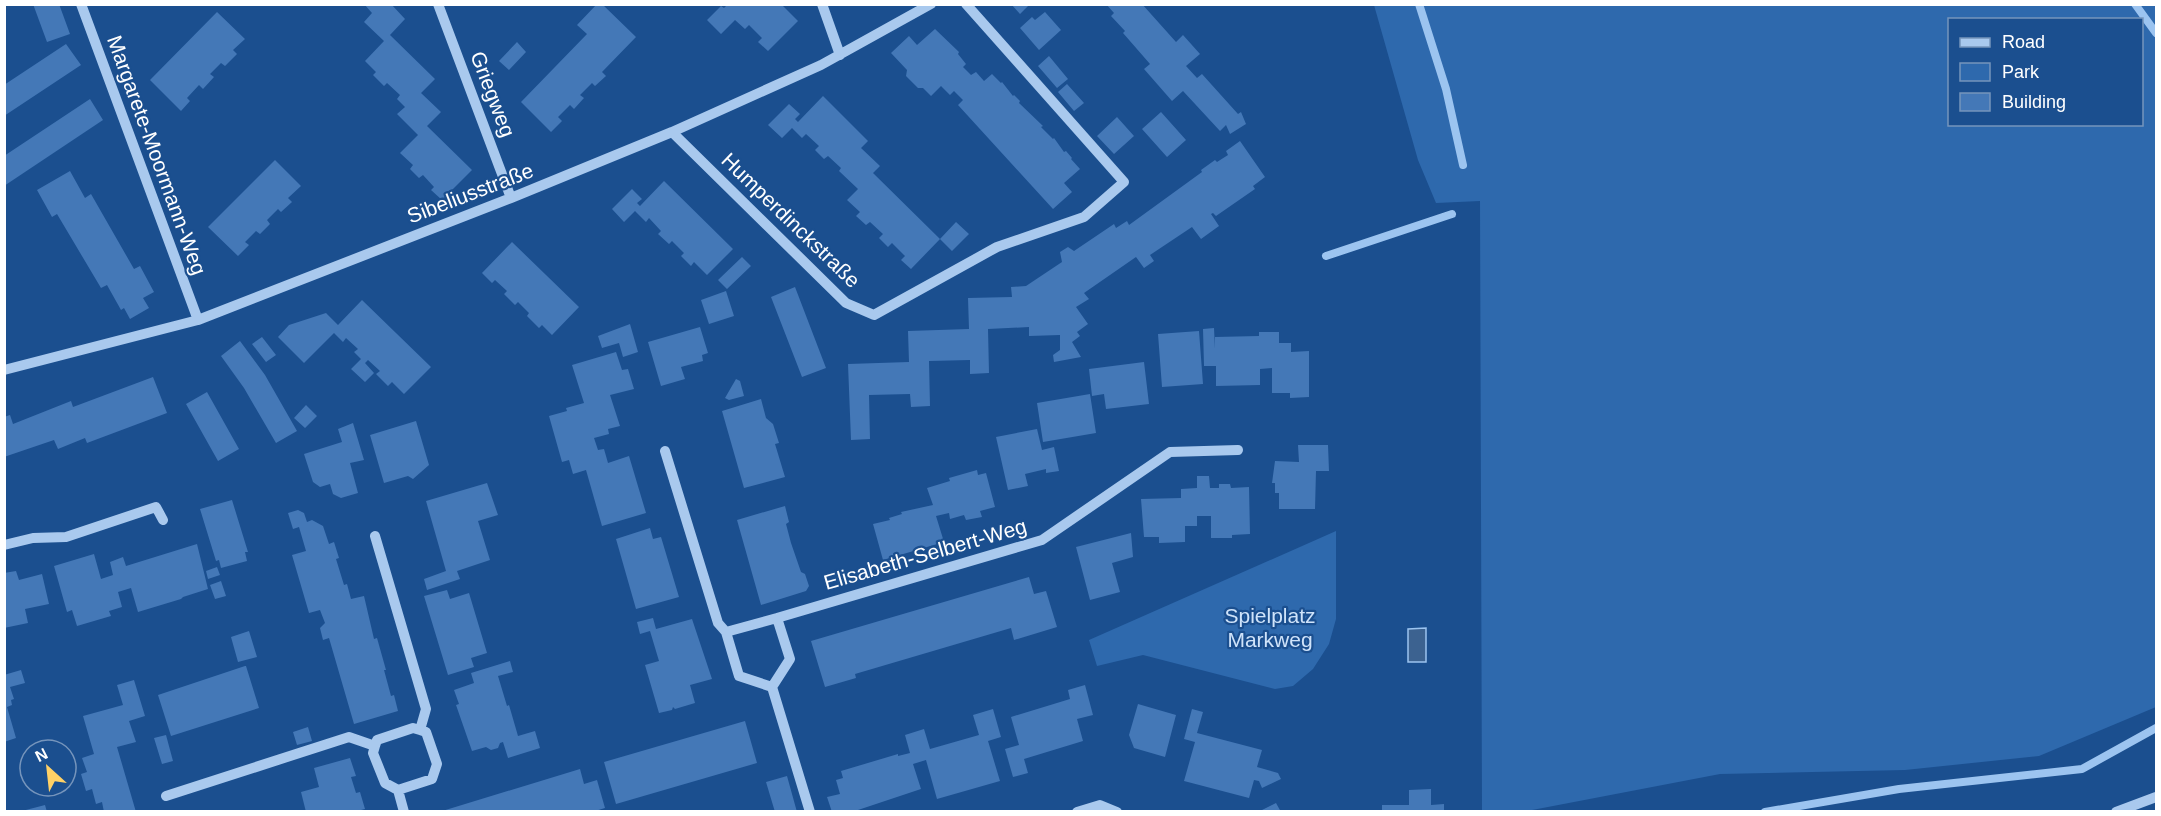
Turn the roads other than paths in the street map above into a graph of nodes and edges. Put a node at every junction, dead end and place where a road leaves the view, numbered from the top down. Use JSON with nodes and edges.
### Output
{"nodes":[{"id":1,"x":81,"y":4,"type":"edge"},
{"id":2,"x":438,"y":4,"type":"edge"},
{"id":3,"x":822,"y":4,"type":"edge"},
{"id":4,"x":931,"y":4,"type":"edge"},
{"id":5,"x":966,"y":4,"type":"edge"},
{"id":6,"x":840,"y":55,"type":"junction"},
{"id":7,"x":672,"y":132,"type":"junction"},
{"id":8,"x":511,"y":198,"type":"junction"},
{"id":9,"x":198,"y":320,"type":"junction"},
{"id":10,"x":4,"y":370,"type":"edge"},
{"id":11,"x":1238,"y":450,"type":"dead end"},
{"id":12,"x":665,"y":451,"type":"dead end"},
{"id":13,"x":163,"y":520,"type":"dead end"},
{"id":14,"x":375,"y":536,"type":"dead end"},
{"id":15,"x":4,"y":545,"type":"edge"},
{"id":16,"x":777,"y":618,"type":"junction"},
{"id":17,"x":726,"y":632,"type":"junction"},
{"id":18,"x":772,"y":687,"type":"junction"},
{"id":19,"x":420,"y":730,"type":"junction"},
{"id":20,"x":375,"y":746,"type":"junction"},
{"id":21,"x":398,"y":790,"type":"junction"},
{"id":22,"x":166,"y":796,"type":"dead end"},
{"id":23,"x":2157,"y":797,"type":"edge"},
{"id":24,"x":404,"y":812,"type":"edge"},
{"id":25,"x":810,"y":812,"type":"edge"},
{"id":26,"x":1077,"y":812,"type":"edge"},
{"id":27,"x":1117,"y":812,"type":"edge"},
{"id":28,"x":2116,"y":812,"type":"edge"}],
"edges":[{"from":1,"to":9,"type":"street","name":"Margarete-Moormann-Weg"},
{"from":2,"to":8,"type":"street","name":"Griegweg"},
{"from":3,"to":6,"type":"street"},
{"from":4,"to":6,"type":"street","name":"Sibeliusstraße"},
{"from":5,"to":7,"type":"street","name":"Humperdinckstraße"},
{"from":6,"to":7,"type":"street","name":"Sibeliusstraße"},
{"from":7,"to":8,"type":"street","name":"Sibeliusstraße"},
{"from":8,"to":9,"type":"street","name":"Sibeliusstraße"},
{"from":9,"to":10,"type":"street","name":"Sibeliusstraße"},
{"from":11,"to":16,"type":"street","name":"Elisabeth-Selbert-Weg"},
{"from":12,"to":17,"type":"street"},
{"from":13,"to":15,"type":"street"},
{"from":14,"to":19,"type":"street"},
{"from":16,"to":17,"type":"street","name":"Elisabeth-Selbert-Weg"},
{"from":16,"to":18,"type":"street"},
{"from":17,"to":18,"type":"street"},
{"from":18,"to":25,"type":"street"},
{"from":19,"to":20,"type":"street"},
{"from":19,"to":21,"type":"street"},
{"from":20,"to":21,"type":"street"},
{"from":20,"to":22,"type":"street"},
{"from":21,"to":24,"type":"street"},
{"from":23,"to":28,"type":"street"},
{"from":26,"to":27,"type":"street"}]}
